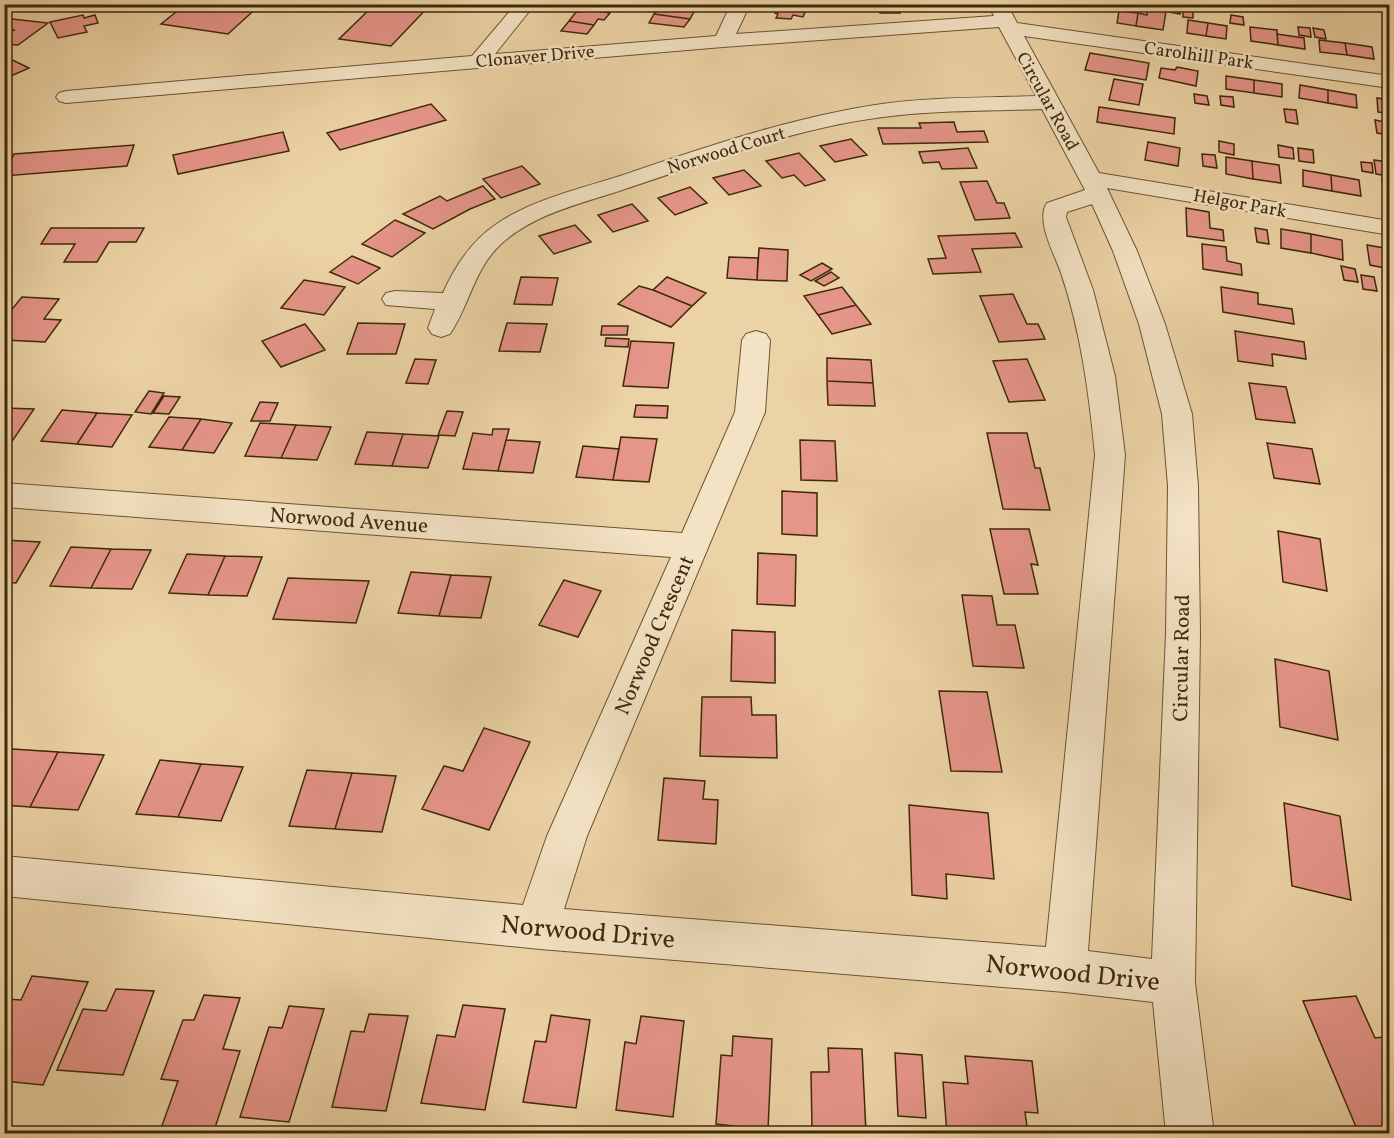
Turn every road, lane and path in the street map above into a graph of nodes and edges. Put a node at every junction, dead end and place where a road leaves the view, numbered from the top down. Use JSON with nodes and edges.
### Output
{"nodes":[{"id":1,"x":526,"y":4,"type":"edge"},
{"id":2,"x":741,"y":4,"type":"edge"},
{"id":3,"x":1003,"y":18,"type":"edge"},
{"id":4,"x":723,"y":41,"type":"junction"},
{"id":5,"x":479,"y":61,"type":"junction"},
{"id":6,"x":1389,"y":82,"type":"edge"},
{"id":7,"x":66,"y":97,"type":"dead end"},
{"id":8,"x":1049,"y":102,"type":"junction"},
{"id":9,"x":1095,"y":187,"type":"junction"},
{"id":10,"x":1389,"y":228,"type":"edge"},
{"id":11,"x":395,"y":299,"type":"dead end"},
{"id":12,"x":452,"y":302,"type":"junction"},
{"id":13,"x":441,"y":328,"type":"dead end"},
{"id":14,"x":756,"y":340,"type":"dead end"},
{"id":15,"x":4,"y":495,"type":"edge"},
{"id":16,"x":693,"y":546,"type":"junction"},
{"id":17,"x":4,"y":876,"type":"edge"},
{"id":18,"x":540,"y":928,"type":"junction"},
{"id":19,"x":1065,"y":970,"type":"junction"},
{"id":20,"x":1173,"y":982,"type":"junction"},
{"id":21,"x":1190,"y":1134,"type":"edge"}],
"edges":[{"from":1,"to":5,"type":"street"},
{"from":2,"to":4,"type":"street"},
{"from":3,"to":4,"type":"street","name":"Clonaver Drive"},
{"from":3,"to":6,"type":"street","name":"Carolhill Park"},
{"from":3,"to":8,"type":"street","name":"Circular Road"},
{"from":4,"to":5,"type":"street","name":"Clonaver Drive"},
{"from":5,"to":7,"type":"street","name":"Clonaver Drive"},
{"from":8,"to":9,"type":"street","name":"Circular Road"},
{"from":8,"to":12,"type":"street","name":"Norwood Court"},
{"from":9,"to":10,"type":"street","name":"Helgor Park"},
{"from":9,"to":19,"type":"street"},
{"from":9,"to":20,"type":"street","name":"Circular Road"},
{"from":11,"to":12,"type":"street"},
{"from":12,"to":13,"type":"street","name":"Norwood Court"},
{"from":14,"to":16,"type":"street","name":"Norwood Crescent"},
{"from":15,"to":16,"type":"street","name":"Norwood Avenue"},
{"from":16,"to":18,"type":"street","name":"Norwood Crescent"},
{"from":17,"to":18,"type":"street","name":"Norwood Drive"},
{"from":18,"to":19,"type":"street","name":"Norwood Drive"},
{"from":19,"to":20,"type":"street","name":"Norwood Drive"},
{"from":20,"to":21,"type":"street","name":"Circular Road"}]}
